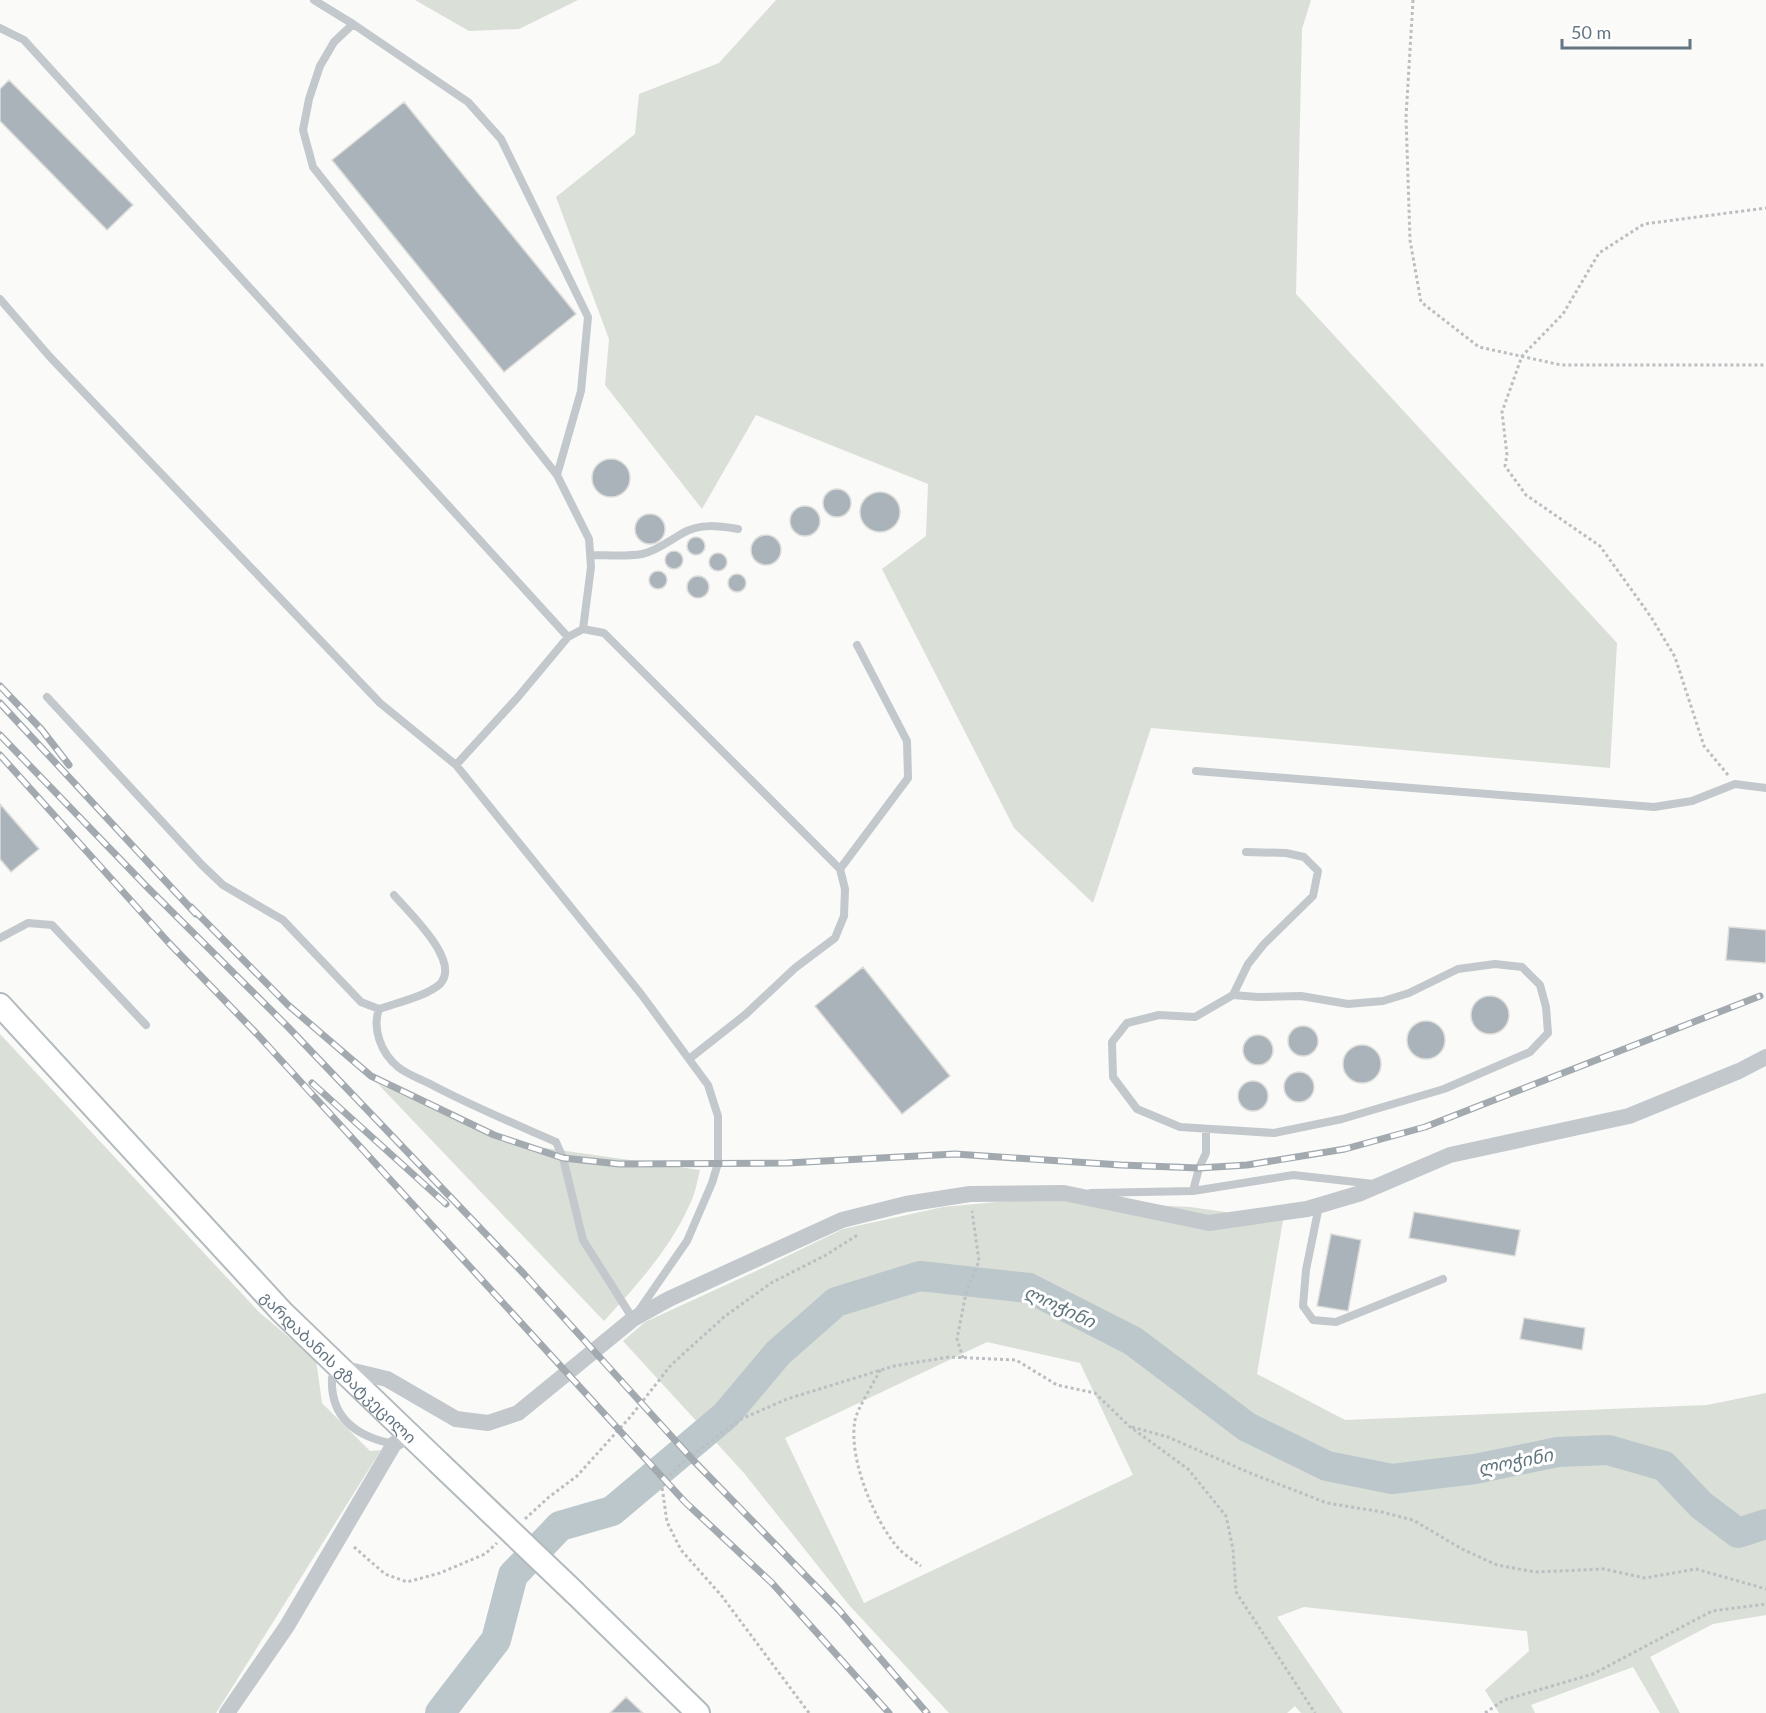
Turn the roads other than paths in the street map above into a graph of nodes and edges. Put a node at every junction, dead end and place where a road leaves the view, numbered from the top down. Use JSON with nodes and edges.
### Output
{"nodes":[{"id":1,"x":314,"y":0,"type":"edge"},
{"id":2,"x":353,"y":24,"type":"junction"},
{"id":3,"x":0,"y":28,"type":"edge"},
{"id":4,"x":0,"y":299,"type":"edge"},
{"id":5,"x":557,"y":475,"type":"junction"},
{"id":6,"x":738,"y":529,"type":"dead end"},
{"id":7,"x":590,"y":555,"type":"junction"},
{"id":8,"x":583,"y":629,"type":"junction"},
{"id":9,"x":567,"y":638,"type":"junction"},
{"id":10,"x":857,"y":645,"type":"dead end"},
{"id":11,"x":47,"y":697,"type":"dead end"},
{"id":12,"x":456,"y":765,"type":"junction"},
{"id":13,"x":1196,"y":771,"type":"dead end"},
{"id":14,"x":1766,"y":788,"type":"edge"},
{"id":15,"x":1246,"y":852,"type":"dead end"},
{"id":16,"x":840,"y":869,"type":"junction"},
{"id":17,"x":394,"y":895,"type":"dead end"},
{"id":18,"x":1,"y":934,"type":"edge"},
{"id":19,"x":1233,"y":995,"type":"junction"},
{"id":20,"x":379,"y":1009,"type":"junction"},
{"id":21,"x":4,"y":1011,"type":"edge"},
{"id":22,"x":146,"y":1025,"type":"dead end"},
{"id":23,"x":1766,"y":1057,"type":"edge"},
{"id":24,"x":689,"y":1059,"type":"junction"},
{"id":25,"x":1206,"y":1130,"type":"junction"},
{"id":26,"x":1382,"y":1185,"type":"junction"},
{"id":27,"x":1193,"y":1191,"type":"junction"},
{"id":28,"x":1064,"y":1193,"type":"junction"},
{"id":29,"x":1319,"y":1205,"type":"junction"},
{"id":30,"x":1443,"y":1279,"type":"dead end"},
{"id":31,"x":633,"y":1319,"type":"junction"},
{"id":32,"x":341,"y":1368,"type":"junction"},
{"id":33,"x":402,"y":1439,"type":"junction"},
{"id":34,"x":227,"y":1713,"type":"edge"},
{"id":35,"x":698,"y":1713,"type":"edge"}],
"edges":[{"from":1,"to":2,"type":"lane"},
{"from":2,"to":5,"type":"lane"},
{"from":2,"to":5,"type":"lane"},
{"from":3,"to":9,"type":"lane"},
{"from":4,"to":12,"type":"lane"},
{"from":5,"to":7,"type":"lane"},
{"from":6,"to":7,"type":"lane"},
{"from":7,"to":8,"type":"lane"},
{"from":8,"to":9,"type":"lane"},
{"from":8,"to":16,"type":"lane"},
{"from":9,"to":12,"type":"lane"},
{"from":10,"to":16,"type":"lane"},
{"from":11,"to":20,"type":"lane"},
{"from":12,"to":24,"type":"lane"},
{"from":13,"to":14,"type":"lane"},
{"from":15,"to":19,"type":"lane"},
{"from":16,"to":24,"type":"lane"},
{"from":17,"to":20,"type":"lane"},
{"from":18,"to":22,"type":"lane"},
{"from":19,"to":25,"type":"lane"},
{"from":19,"to":25,"type":"lane"},
{"from":20,"to":31,"type":"lane"},
{"from":21,"to":32,"type":"main road","name":"გარდაბანის გზატკეცილი"},
{"from":23,"to":26,"type":"street"},
{"from":24,"to":31,"type":"lane"},
{"from":25,"to":27,"type":"lane"},
{"from":26,"to":27,"type":"lane"},
{"from":26,"to":29,"type":"street"},
{"from":27,"to":28,"type":"lane"},
{"from":28,"to":29,"type":"street"},
{"from":28,"to":31,"type":"street"},
{"from":29,"to":30,"type":"lane"},
{"from":31,"to":32,"type":"street"},
{"from":32,"to":33,"type":"main road","name":"გარდაბანის გზატკეცილი"},
{"from":32,"to":33,"type":"lane"},
{"from":33,"to":34,"type":"street"},
{"from":33,"to":35,"type":"main road","name":"გარდაბანის გზატკეცილი","bridge":true}]}
